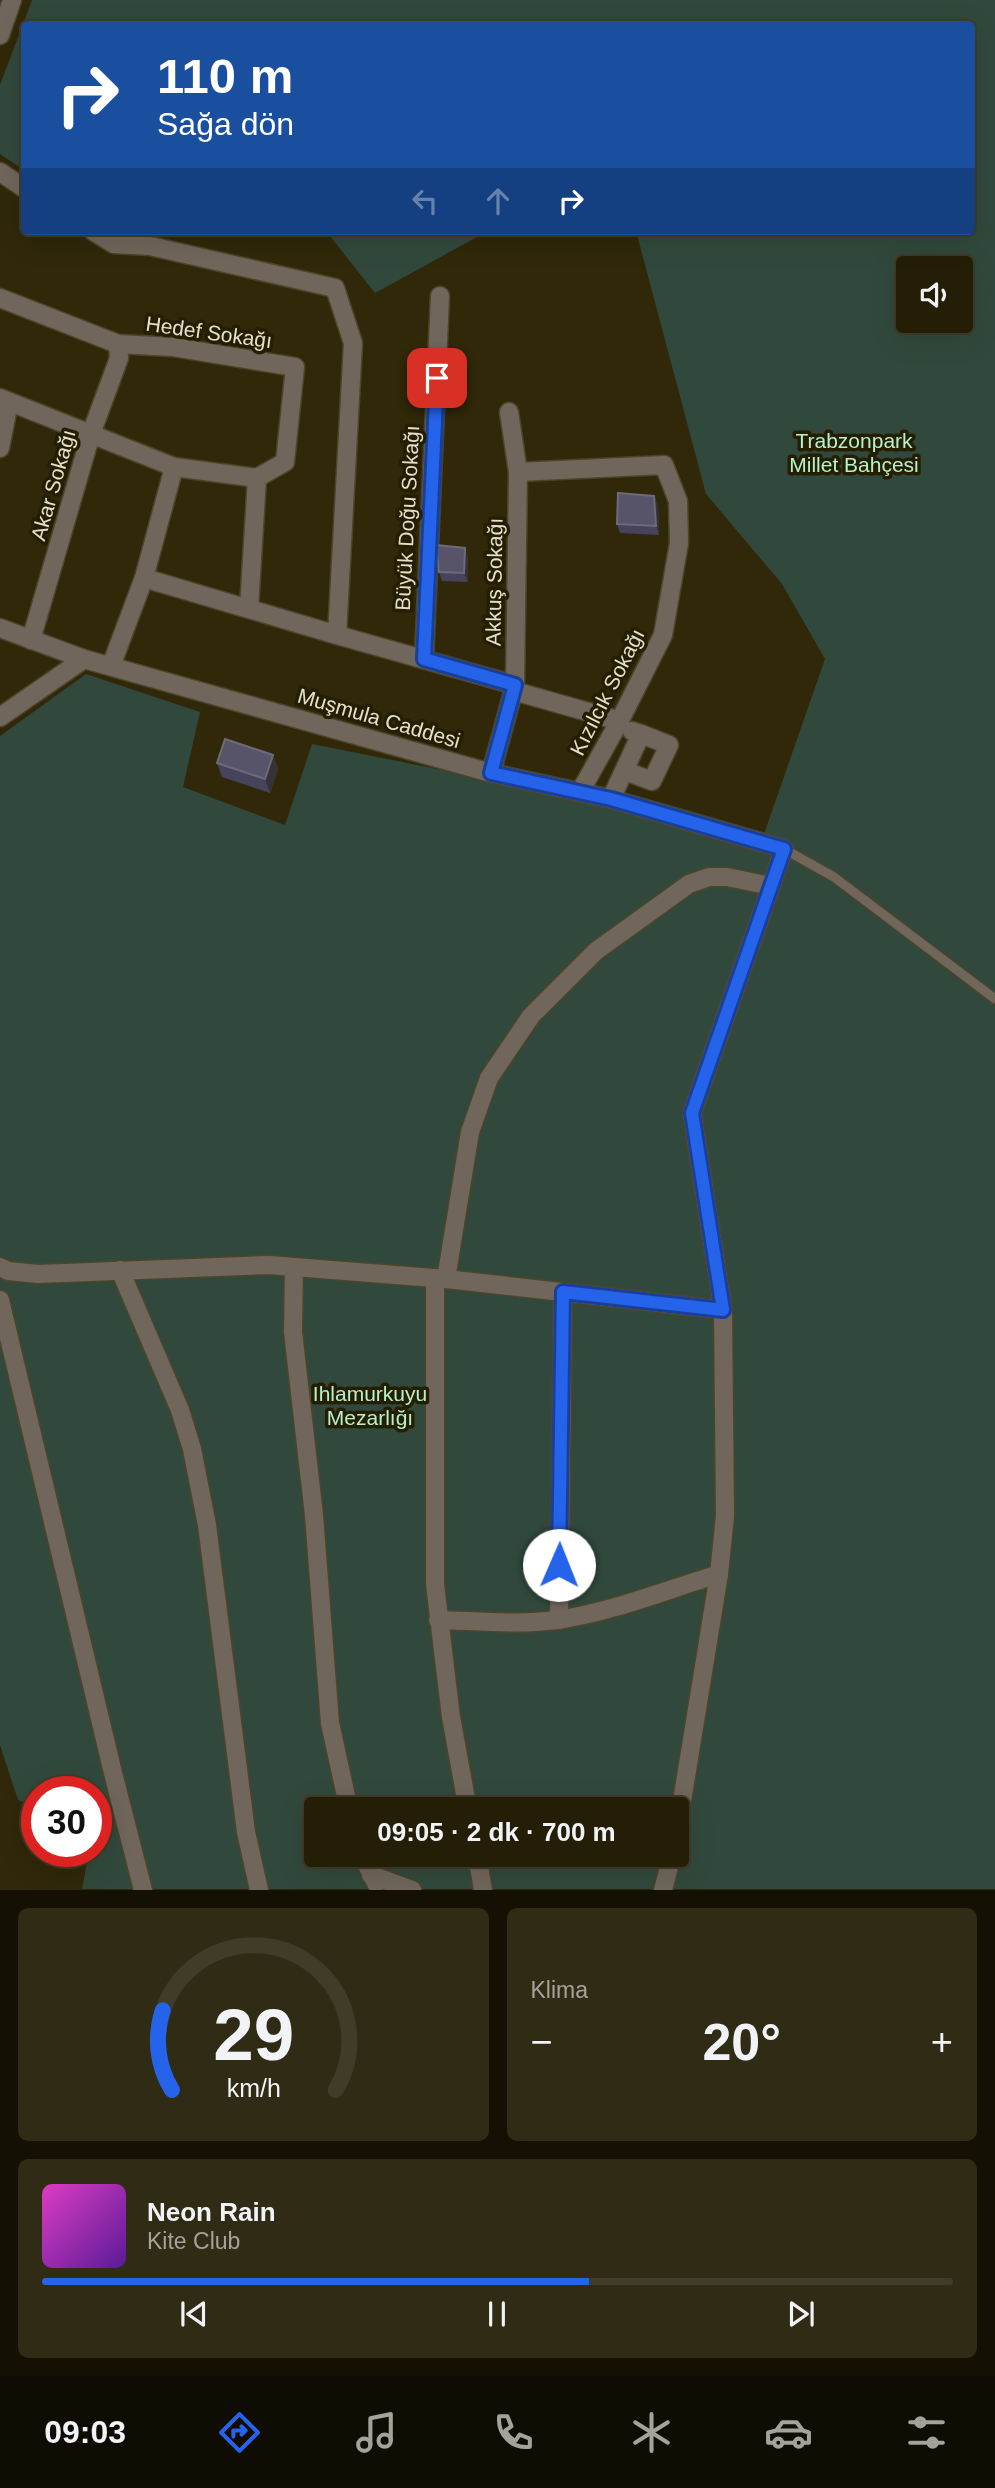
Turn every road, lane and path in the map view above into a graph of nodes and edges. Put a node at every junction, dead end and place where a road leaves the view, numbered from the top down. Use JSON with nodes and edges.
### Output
{"nodes":[{"id":1,"x":12,"y":0,"type":"edge"},
{"id":2,"x":0,"y":35,"type":"edge"},
{"id":3,"x":0,"y":172,"type":"edge"},
{"id":4,"x":21,"y":186,"type":"edge"},
{"id":5,"x":99,"y":235,"type":"edge"},
{"id":6,"x":125,"y":238,"type":"edge"},
{"id":7,"x":440,"y":296,"type":"dead end"},
{"id":8,"x":0,"y":298,"type":"edge"},
{"id":9,"x":118,"y":344,"type":"junction"},
{"id":10,"x":4,"y":400,"type":"edge"},
{"id":11,"x":509,"y":412,"type":"dead end"},
{"id":12,"x":91,"y":434,"type":"junction"},
{"id":13,"x":0,"y":448,"type":"edge"},
{"id":14,"x":174,"y":467,"type":"junction"},
{"id":15,"x":518,"y":472,"type":"junction"},
{"id":16,"x":257,"y":478,"type":"junction"},
{"id":17,"x":144,"y":578,"type":"junction"},
{"id":18,"x":249,"y":608,"type":"junction"},
{"id":19,"x":0,"y":628,"type":"edge"},
{"id":20,"x":337,"y":635,"type":"junction"},
{"id":21,"x":32,"y":640,"type":"junction"},
{"id":22,"x":84,"y":659,"type":"junction"},
{"id":23,"x":424,"y":659,"type":"junction"},
{"id":24,"x":111,"y":666,"type":"junction"},
{"id":25,"x":514,"y":688,"type":"junction"},
{"id":26,"x":0,"y":717,"type":"edge"},
{"id":27,"x":619,"y":723,"type":"junction"},
{"id":28,"x":640,"y":734,"type":"junction"},
{"id":29,"x":625,"y":771,"type":"junction"},
{"id":30,"x":491,"y":773,"type":"junction"},
{"id":31,"x":580,"y":792,"type":"junction"},
{"id":32,"x":611,"y":799,"type":"junction"},
{"id":33,"x":784,"y":849,"type":"junction"},
{"id":34,"x":771,"y":886,"type":"junction"},
{"id":35,"x":995,"y":999,"type":"edge"},
{"id":36,"x":0,"y":1267,"type":"edge"},
{"id":37,"x":294,"y":1267,"type":"junction"},
{"id":38,"x":120,"y":1270,"type":"junction"},
{"id":39,"x":440,"y":1278,"type":"junction"},
{"id":40,"x":563,"y":1292,"type":"junction"},
{"id":41,"x":0,"y":1300,"type":"edge"},
{"id":42,"x":723,"y":1310,"type":"junction"},
{"id":43,"x":719,"y":1574,"type":"junction"},
{"id":44,"x":438,"y":1620,"type":"junction"},
{"id":45,"x":559,"y":1620,"type":"junction"},
{"id":46,"x":346,"y":1797,"type":"edge"},
{"id":47,"x":466,"y":1797,"type":"edge"},
{"id":48,"x":683,"y":1797,"type":"edge"},
{"id":49,"x":479,"y":1867,"type":"edge"},
{"id":50,"x":668,"y":1867,"type":"edge"},
{"id":51,"x":375,"y":1882,"type":"edge"},
{"id":52,"x":143,"y":1889,"type":"edge"},
{"id":53,"x":259,"y":1889,"type":"edge"},
{"id":54,"x":412,"y":1889,"type":"edge"},
{"id":55,"x":483,"y":1889,"type":"edge"},
{"id":56,"x":663,"y":1889,"type":"edge"}],
"edges":[{"from":1,"to":2,"type":"street"},
{"from":3,"to":4,"type":"street"},
{"from":5,"to":6,"type":"street"},
{"from":6,"to":20,"type":"street"},
{"from":7,"to":23,"type":"street","name":"Büyük Doğu Sokağı"},
{"from":8,"to":9,"type":"street","name":"Hedef Sokağı"},
{"from":9,"to":12,"type":"street","name":"Akar Sokağı"},
{"from":9,"to":16,"type":"street","name":"Hedef Sokağı"},
{"from":10,"to":12,"type":"street"},
{"from":10,"to":13,"type":"street"},
{"from":11,"to":15,"type":"street","name":"Akkuş Sokağı"},
{"from":12,"to":14,"type":"street"},
{"from":12,"to":21,"type":"street","name":"Akar Sokağı"},
{"from":14,"to":16,"type":"street"},
{"from":14,"to":17,"type":"street"},
{"from":15,"to":25,"type":"street","name":"Akkuş Sokağı"},
{"from":15,"to":27,"type":"street","name":"Kızılcık Sokağı"},
{"from":16,"to":18,"type":"street"},
{"from":17,"to":18,"type":"street"},
{"from":17,"to":24,"type":"street"},
{"from":18,"to":20,"type":"street"},
{"from":19,"to":21,"type":"street","name":"Muşmula Caddesi"},
{"from":20,"to":23,"type":"street"},
{"from":21,"to":22,"type":"street","name":"Muşmula Caddesi"},
{"from":22,"to":24,"type":"street","name":"Muşmula Caddesi"},
{"from":22,"to":26,"type":"street"},
{"from":23,"to":25,"type":"street"},
{"from":24,"to":30,"type":"street","name":"Muşmula Caddesi"},
{"from":25,"to":27,"type":"street"},
{"from":25,"to":30,"type":"street","name":"Akkuş Sokağı"},
{"from":27,"to":28,"type":"street"},
{"from":27,"to":31,"type":"street","name":"Kızılcık Sokağı"},
{"from":28,"to":29,"type":"street"},
{"from":28,"to":29,"type":"street"},
{"from":29,"to":32,"type":"street"},
{"from":30,"to":31,"type":"street","name":"Muşmula Caddesi"},
{"from":31,"to":32,"type":"street","name":"Muşmula Caddesi"},
{"from":32,"to":33,"type":"street","name":"Muşmula Caddesi"},
{"from":33,"to":34,"type":"street"},
{"from":33,"to":35,"type":"lane"},
{"from":34,"to":39,"type":"street"},
{"from":34,"to":42,"type":"street"},
{"from":36,"to":38,"type":"street"},
{"from":37,"to":38,"type":"street"},
{"from":37,"to":39,"type":"street"},
{"from":37,"to":46,"type":"street"},
{"from":38,"to":53,"type":"street"},
{"from":39,"to":40,"type":"street"},
{"from":39,"to":44,"type":"street"},
{"from":40,"to":42,"type":"street"},
{"from":40,"to":45,"type":"street"},
{"from":41,"to":52,"type":"street"},
{"from":42,"to":43,"type":"street"},
{"from":43,"to":45,"type":"street"},
{"from":43,"to":48,"type":"street"},
{"from":44,"to":45,"type":"street"},
{"from":44,"to":47,"type":"street"},
{"from":49,"to":55,"type":"street"},
{"from":50,"to":56,"type":"street"},
{"from":51,"to":54,"type":"street"}]}
